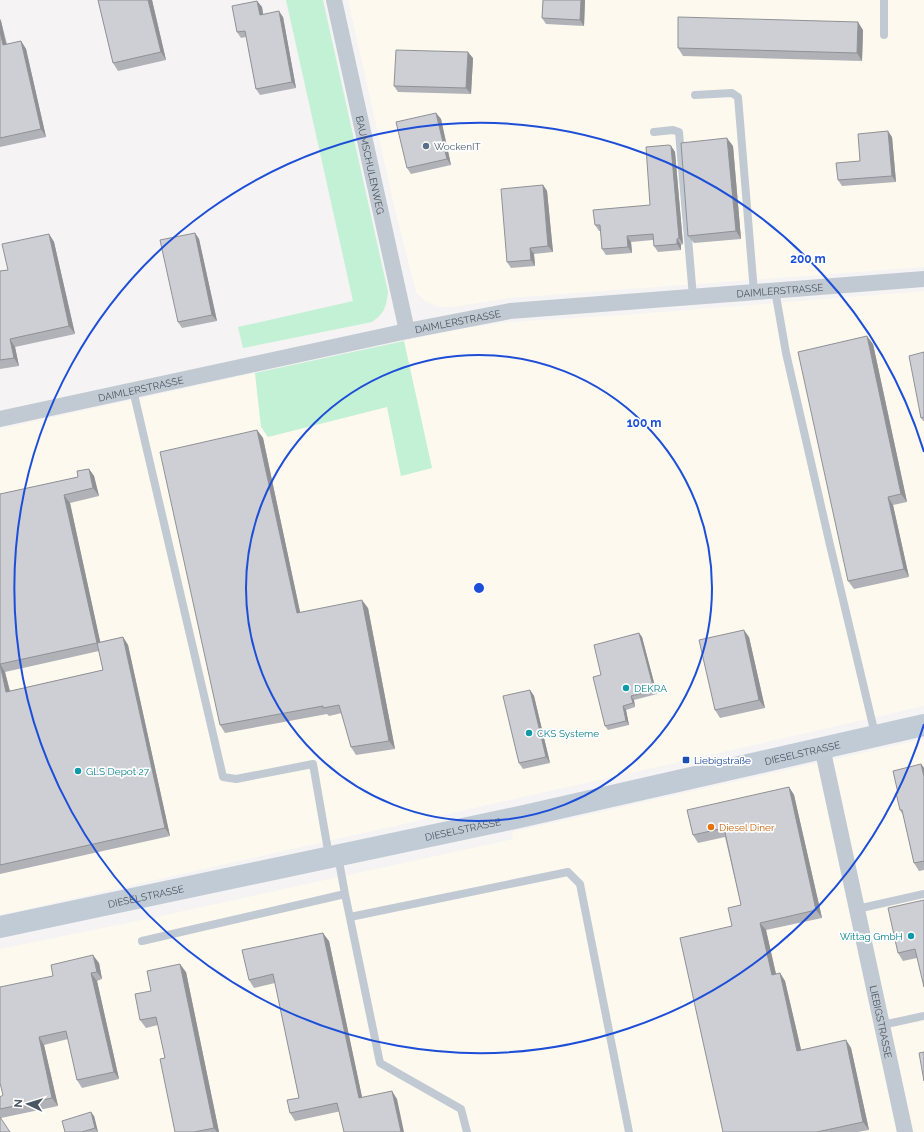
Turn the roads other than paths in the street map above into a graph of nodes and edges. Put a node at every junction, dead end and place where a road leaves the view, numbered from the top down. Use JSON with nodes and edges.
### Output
{"nodes":[{"id":1,"x":334,"y":0,"type":"edge"},
{"id":2,"x":884,"y":0,"type":"edge"},
{"id":3,"x":884,"y":35,"type":"dead end"},
{"id":4,"x":695,"y":95,"type":"dead end"},
{"id":5,"x":654,"y":132,"type":"dead end"},
{"id":6,"x":924,"y":279,"type":"edge"},
{"id":7,"x":775,"y":290,"type":"junction"},
{"id":8,"x":754,"y":292,"type":"junction"},
{"id":9,"x":693,"y":297,"type":"junction"},
{"id":10,"x":407,"y":331,"type":"junction"},
{"id":11,"x":133,"y":390,"type":"junction"},
{"id":12,"x":0,"y":419,"type":"edge"},
{"id":13,"x":924,"y":725,"type":"edge"},
{"id":14,"x":876,"y":735,"type":"junction"},
{"id":15,"x":822,"y":747,"type":"junction"},
{"id":16,"x":333,"y":856,"type":"junction"},
{"id":17,"x":345,"y":894,"type":"junction"},
{"id":18,"x":924,"y":894,"type":"edge"},
{"id":19,"x":857,"y":910,"type":"junction"},
{"id":20,"x":350,"y":917,"type":"junction"},
{"id":21,"x":0,"y":927,"type":"edge"},
{"id":22,"x":142,"y":941,"type":"dead end"},
{"id":23,"x":924,"y":1016,"type":"edge"},
{"id":24,"x":882,"y":1025,"type":"junction"},
{"id":25,"x":467,"y":1132,"type":"edge"},
{"id":26,"x":629,"y":1132,"type":"edge"},
{"id":27,"x":905,"y":1132,"type":"edge"}],
"edges":[{"from":1,"to":10,"type":"street","name":"BAUMSCHULENWEG"},
{"from":2,"to":3,"type":"lane"},
{"from":4,"to":8,"type":"lane"},
{"from":5,"to":9,"type":"lane"},
{"from":6,"to":7,"type":"street","name":"DAIMLERSTRASSE"},
{"from":7,"to":8,"type":"street","name":"DAIMLERSTRASSE"},
{"from":7,"to":14,"type":"lane"},
{"from":8,"to":9,"type":"street","name":"DAIMLERSTRASSE"},
{"from":9,"to":10,"type":"street","name":"DAIMLERSTRASSE"},
{"from":10,"to":11,"type":"street","name":"DAIMLERSTRASSE"},
{"from":11,"to":12,"type":"street","name":"DAIMLERSTRASSE"},
{"from":11,"to":16,"type":"lane"},
{"from":13,"to":14,"type":"street","name":"DIESELSTRASSE"},
{"from":14,"to":15,"type":"street","name":"DIESELSTRASSE"},
{"from":15,"to":16,"type":"street","name":"DIESELSTRASSE"},
{"from":15,"to":19,"type":"street","name":"LIEBIGSTRASSE"},
{"from":16,"to":17,"type":"lane"},
{"from":16,"to":21,"type":"street","name":"DIESELSTRASSE"},
{"from":17,"to":20,"type":"lane"},
{"from":17,"to":22,"type":"lane"},
{"from":18,"to":19,"type":"lane"},
{"from":19,"to":24,"type":"street","name":"LIEBIGSTRASSE"},
{"from":20,"to":25,"type":"lane"},
{"from":20,"to":26,"type":"lane"},
{"from":23,"to":24,"type":"lane"},
{"from":24,"to":27,"type":"street","name":"LIEBIGSTRASSE"}]}
